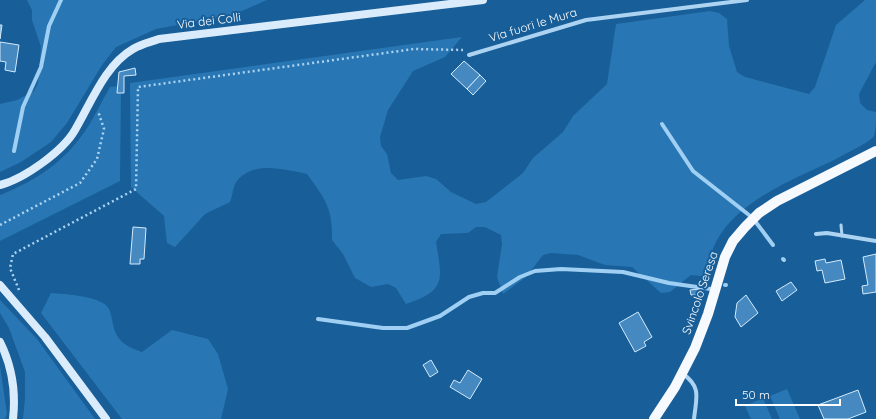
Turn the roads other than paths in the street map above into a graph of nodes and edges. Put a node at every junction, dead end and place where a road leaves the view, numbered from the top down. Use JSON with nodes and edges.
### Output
{"nodes":[{"id":1,"x":483,"y":0,"type":"edge"},
{"id":2,"x":747,"y":0,"type":"edge"},
{"id":3,"x":468,"y":55,"type":"dead end"},
{"id":4,"x":876,"y":151,"type":"edge"},
{"id":5,"x":0,"y":185,"type":"edge"},
{"id":6,"x":841,"y":225,"type":"dead end"},
{"id":7,"x":816,"y":234,"type":"dead end"},
{"id":8,"x":842,"y":236,"type":"junction"},
{"id":9,"x":876,"y":240,"type":"edge"},
{"id":10,"x":0,"y":285,"type":"edge"},
{"id":11,"x":0,"y":342,"type":"edge"},
{"id":12,"x":682,"y":374,"type":"junction"},
{"id":13,"x":13,"y":419,"type":"edge"},
{"id":14,"x":106,"y":419,"type":"edge"},
{"id":15,"x":654,"y":419,"type":"edge"},
{"id":16,"x":694,"y":419,"type":"edge"}],
"edges":[{"from":1,"to":5,"type":"street","name":"Via dei Colli"},
{"from":2,"to":3,"type":"street","name":"Via fuori le Mura"},
{"from":4,"to":12,"type":"main road","name":"Svincolo Seresa"},
{"from":6,"to":8,"type":"lane"},
{"from":7,"to":8,"type":"street"},
{"from":8,"to":9,"type":"street"},
{"from":10,"to":14,"type":"street"},
{"from":11,"to":13,"type":"street"},
{"from":12,"to":15,"type":"main road","name":"Svincolo Seresa"},
{"from":12,"to":16,"type":"street"}]}
